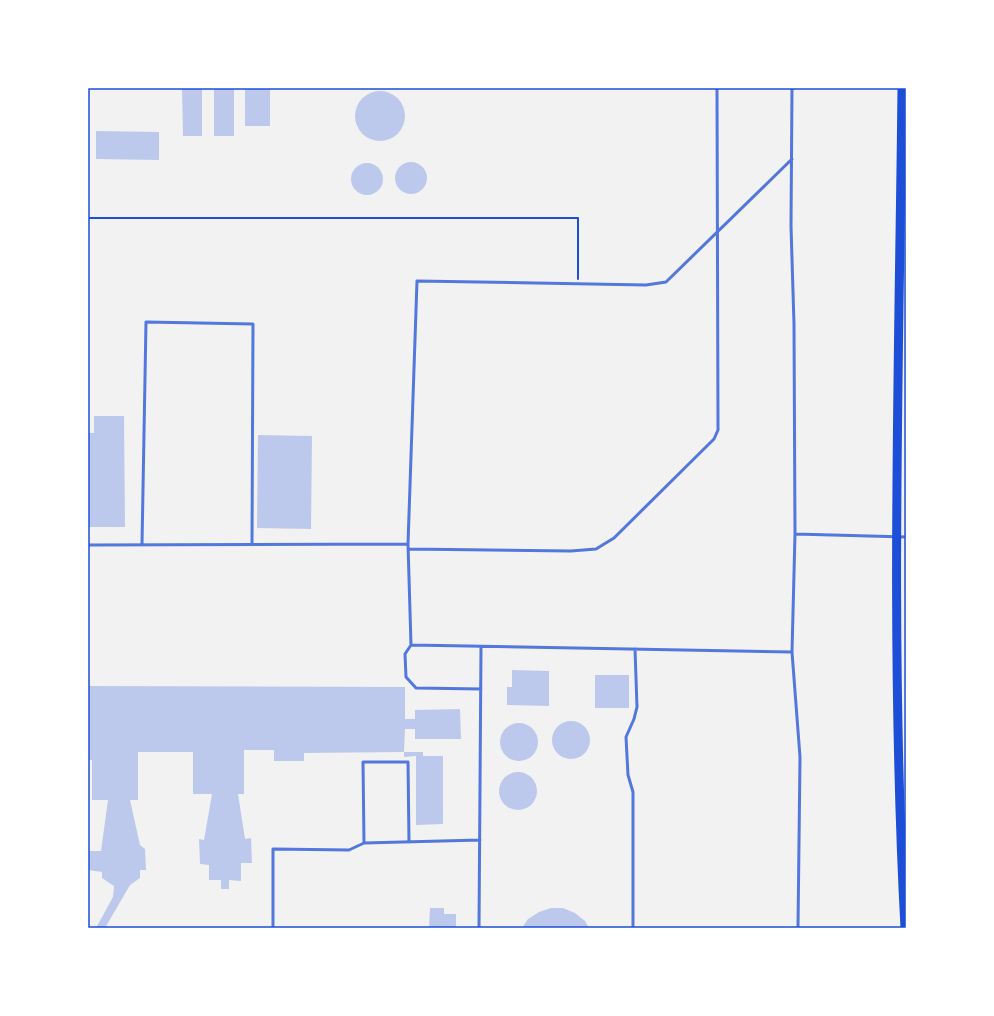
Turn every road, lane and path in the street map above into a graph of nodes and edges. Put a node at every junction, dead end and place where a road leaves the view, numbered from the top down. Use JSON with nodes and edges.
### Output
{"nodes":[{"id":1,"x":717,"y":88,"type":"edge"},
{"id":2,"x":792,"y":88,"type":"edge"},
{"id":3,"x":902,"y":88,"type":"edge"},
{"id":4,"x":792,"y":159,"type":"junction"},
{"id":5,"x":88,"y":218,"type":"edge"},
{"id":6,"x":718,"y":232,"type":"junction"},
{"id":7,"x":578,"y":284,"type":"junction"},
{"id":8,"x":795,"y":534,"type":"junction"},
{"id":9,"x":896,"y":536,"type":"junction"},
{"id":10,"x":906,"y":537,"type":"edge"},
{"id":11,"x":408,"y":544,"type":"junction"},
{"id":12,"x":88,"y":545,"type":"edge"},
{"id":13,"x":142,"y":545,"type":"junction"},
{"id":14,"x":252,"y":545,"type":"junction"},
{"id":15,"x":408,"y":549,"type":"junction"},
{"id":16,"x":411,"y":645,"type":"junction"},
{"id":17,"x":481,"y":647,"type":"junction"},
{"id":18,"x":636,"y":649,"type":"junction"},
{"id":19,"x":792,"y":652,"type":"junction"},
{"id":20,"x":481,"y":689,"type":"junction"},
{"id":21,"x":480,"y":840,"type":"junction"},
{"id":22,"x":409,"y":842,"type":"junction"},
{"id":23,"x":364,"y":843,"type":"junction"},
{"id":24,"x":273,"y":928,"type":"edge"},
{"id":25,"x":479,"y":928,"type":"edge"},
{"id":26,"x":633,"y":928,"type":"edge"},
{"id":27,"x":798,"y":928,"type":"edge"},
{"id":28,"x":905,"y":928,"type":"edge"}],
"edges":[{"from":1,"to":6,"type":"lane"},
{"from":2,"to":4,"type":"lane"},
{"from":3,"to":9,"type":"main road"},
{"from":4,"to":6,"type":"lane"},
{"from":4,"to":8,"type":"lane"},
{"from":5,"to":7,"type":"path"},
{"from":6,"to":7,"type":"lane"},
{"from":6,"to":15,"type":"lane"},
{"from":7,"to":11,"type":"lane"},
{"from":8,"to":9,"type":"lane"},
{"from":8,"to":19,"type":"lane"},
{"from":9,"to":10,"type":"lane"},
{"from":9,"to":28,"type":"main road"},
{"from":11,"to":14,"type":"lane"},
{"from":11,"to":15,"type":"lane"},
{"from":12,"to":13,"type":"lane"},
{"from":13,"to":14,"type":"lane"},
{"from":13,"to":14,"type":"lane"},
{"from":15,"to":16,"type":"lane"},
{"from":16,"to":17,"type":"lane"},
{"from":16,"to":20,"type":"lane"},
{"from":17,"to":18,"type":"lane"},
{"from":17,"to":20,"type":"lane"},
{"from":18,"to":19,"type":"lane"},
{"from":18,"to":26,"type":"lane"},
{"from":19,"to":27,"type":"lane"},
{"from":20,"to":21,"type":"lane"},
{"from":21,"to":22,"type":"lane"},
{"from":21,"to":25,"type":"lane"},
{"from":22,"to":23,"type":"lane"},
{"from":22,"to":23,"type":"lane"},
{"from":23,"to":24,"type":"lane"}]}
